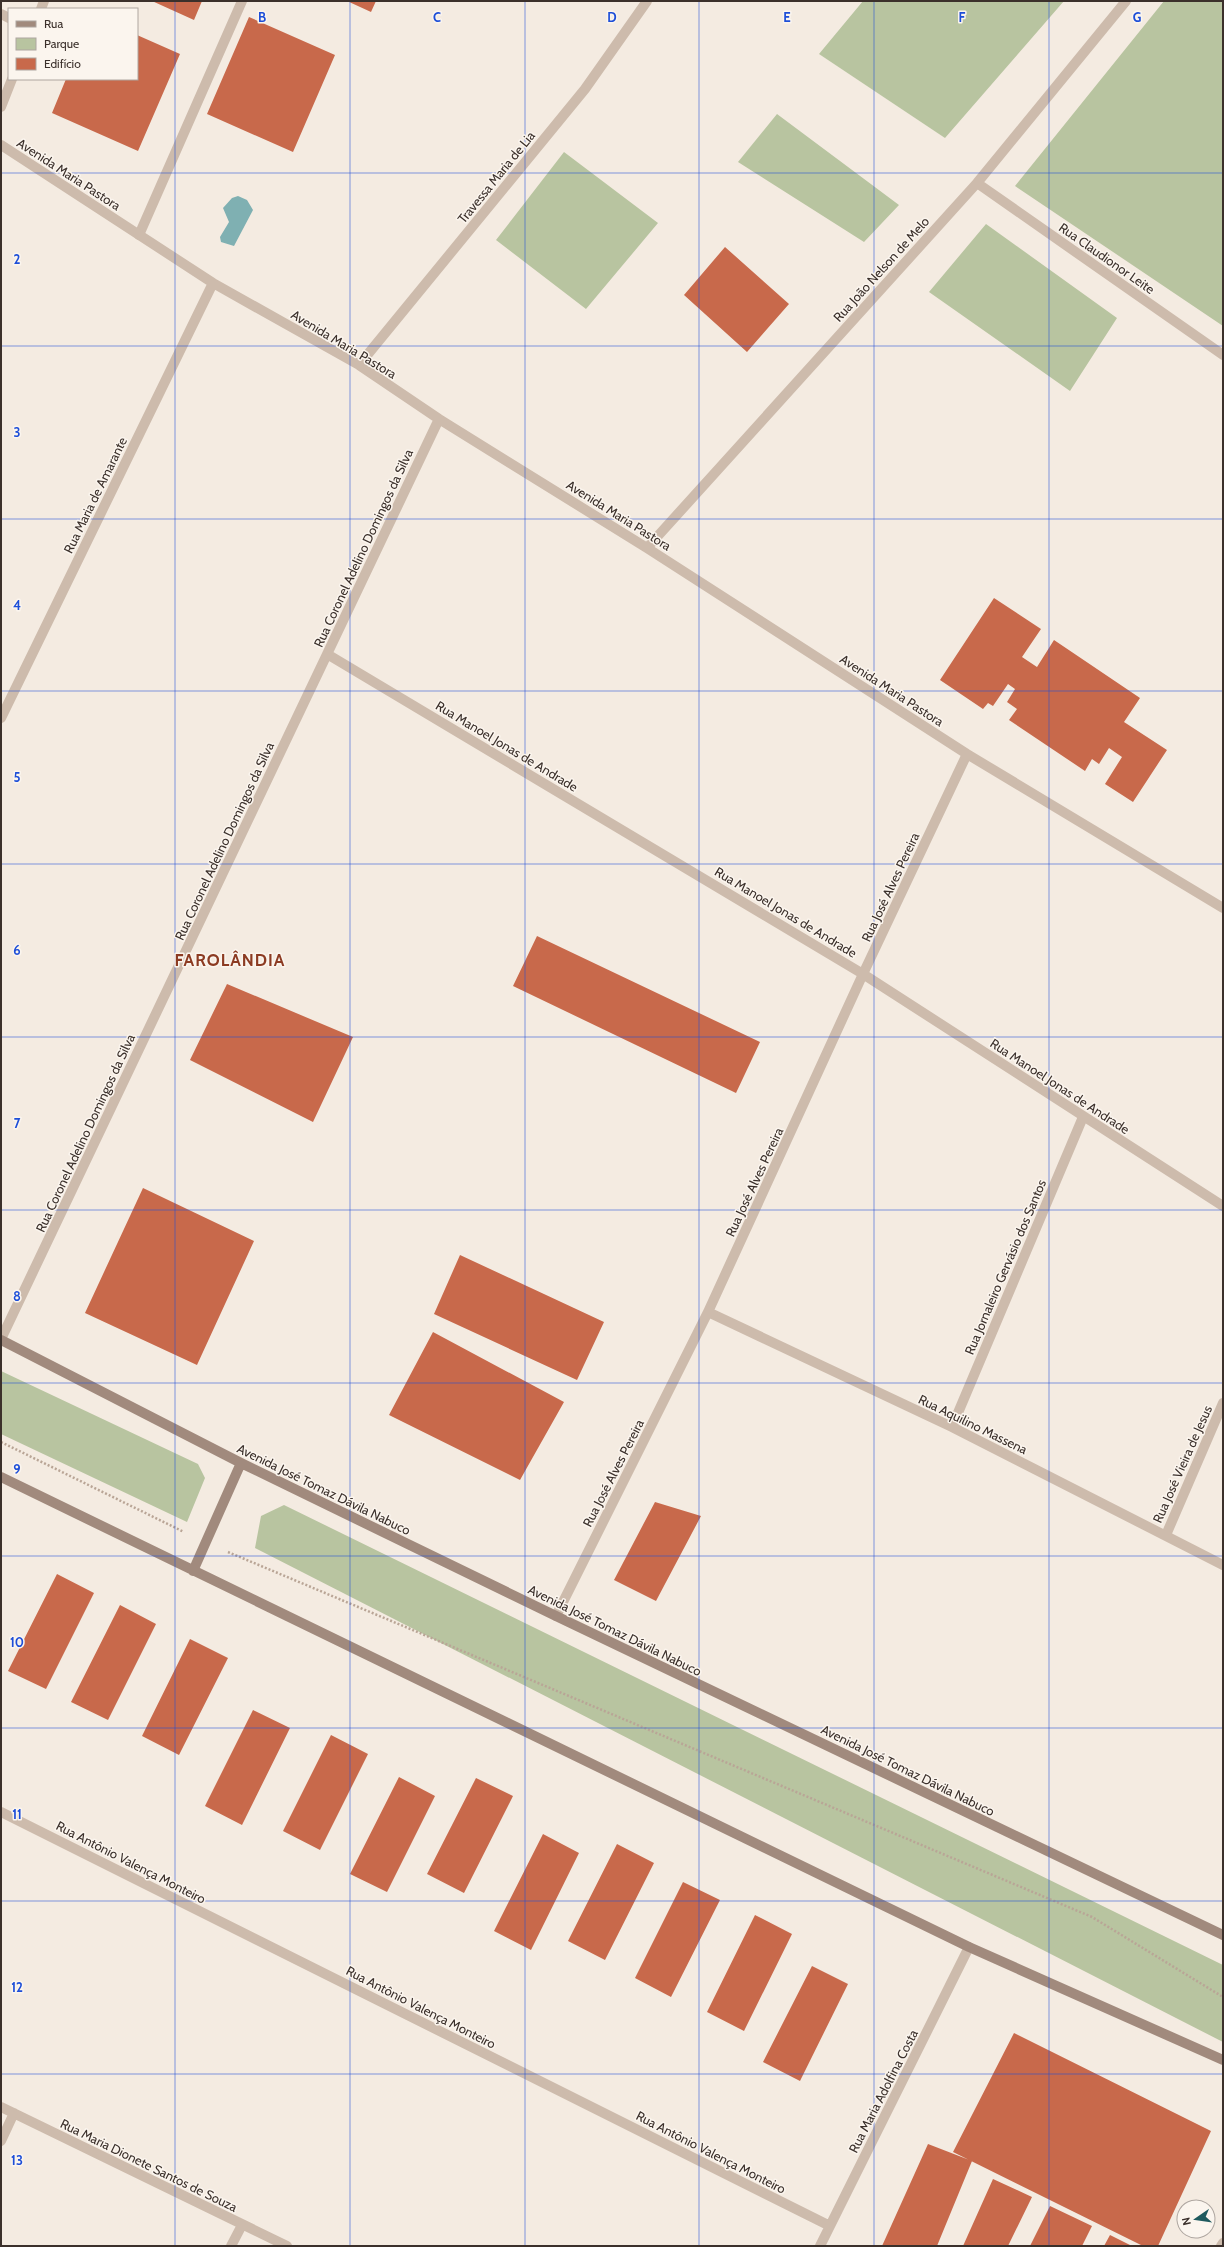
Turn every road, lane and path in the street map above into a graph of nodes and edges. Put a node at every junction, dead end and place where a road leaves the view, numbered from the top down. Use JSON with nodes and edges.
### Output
{"nodes":[{"id":1,"x":242,"y":1,"type":"edge"},
{"id":2,"x":647,"y":1,"type":"edge"},
{"id":3,"x":1126,"y":1,"type":"edge"},
{"id":4,"x":12,"y":80,"type":"edge"},
{"id":5,"x":1,"y":108,"type":"edge"},
{"id":6,"x":1,"y":145,"type":"edge"},
{"id":7,"x":977,"y":183,"type":"junction"},
{"id":8,"x":139,"y":235,"type":"junction"},
{"id":9,"x":213,"y":283,"type":"junction"},
{"id":10,"x":1223,"y":355,"type":"edge"},
{"id":11,"x":359,"y":365,"type":"junction"},
{"id":12,"x":439,"y":419,"type":"junction"},
{"id":13,"x":647,"y":548,"type":"junction"},
{"id":14,"x":327,"y":654,"type":"junction"},
{"id":15,"x":1,"y":718,"type":"edge"},
{"id":16,"x":967,"y":754,"type":"junction"},
{"id":17,"x":1223,"y":908,"type":"edge"},
{"id":18,"x":863,"y":974,"type":"junction"},
{"id":19,"x":1082,"y":1117,"type":"junction"},
{"id":20,"x":1223,"y":1206,"type":"edge"},
{"id":21,"x":708,"y":1312,"type":"junction"},
{"id":22,"x":1,"y":1339,"type":"edge"},
{"id":23,"x":1223,"y":1403,"type":"edge"},
{"id":24,"x":952,"y":1427,"type":"junction"},
{"id":25,"x":1,"y":1442,"type":"edge"},
{"id":26,"x":241,"y":1463,"type":"junction"},
{"id":27,"x":1,"y":1477,"type":"edge"},
{"id":28,"x":1166,"y":1535,"type":"junction"},
{"id":29,"x":205,"y":1542,"type":"junction"},
{"id":30,"x":1223,"y":1565,"type":"edge"},
{"id":31,"x":193,"y":1571,"type":"junction"},
{"id":32,"x":556,"y":1616,"type":"junction"},
{"id":33,"x":1,"y":1812,"type":"edge"},
{"id":34,"x":1223,"y":1935,"type":"edge"},
{"id":35,"x":969,"y":1948,"type":"junction"},
{"id":36,"x":1223,"y":1997,"type":"edge"},
{"id":37,"x":1223,"y":2060,"type":"edge"},
{"id":38,"x":1,"y":2107,"type":"edge"},
{"id":39,"x":14,"y":2113,"type":"junction"},
{"id":40,"x":1,"y":2141,"type":"edge"},
{"id":41,"x":242,"y":2224,"type":"junction"},
{"id":42,"x":830,"y":2226,"type":"junction"},
{"id":43,"x":1223,"y":2243,"type":"edge"},
{"id":44,"x":231,"y":2246,"type":"edge"},
{"id":45,"x":287,"y":2246,"type":"edge"},
{"id":46,"x":820,"y":2246,"type":"edge"},
{"id":47,"x":1222,"y":2246,"type":"edge"}],
"edges":[{"from":1,"to":8,"type":"street"},
{"from":2,"to":11,"type":"street","name":"Travessa Maria de Lia"},
{"from":3,"to":7,"type":"street","name":"Rua João Nelson de Melo"},
{"from":4,"to":5,"type":"street"},
{"from":6,"to":8,"type":"street","name":"Avenida Maria Pastora"},
{"from":7,"to":10,"type":"street","name":"Rua Claudionor Leite"},
{"from":7,"to":13,"type":"street","name":"Rua João Nelson de Melo"},
{"from":8,"to":9,"type":"street","name":"Avenida Maria Pastora"},
{"from":9,"to":11,"type":"street","name":"Avenida Maria Pastora"},
{"from":9,"to":15,"type":"street","name":"Rua Maria de Amarante"},
{"from":11,"to":12,"type":"street","name":"Avenida Maria Pastora"},
{"from":12,"to":13,"type":"street","name":"Avenida Maria Pastora"},
{"from":12,"to":14,"type":"street","name":"Rua Coronel Adelino Domingos da Silva"},
{"from":13,"to":16,"type":"street","name":"Avenida Maria Pastora"},
{"from":14,"to":18,"type":"street","name":"Rua Manoel Jonas de Andrade"},
{"from":14,"to":22,"type":"street","name":"Rua Coronel Adelino Domingos da Silva"},
{"from":16,"to":17,"type":"street","name":"Avenida Maria Pastora"},
{"from":16,"to":18,"type":"street","name":"Rua José Alves Pereira"},
{"from":18,"to":19,"type":"street","name":"Rua Manoel Jonas de Andrade"},
{"from":18,"to":21,"type":"street","name":"Rua José Alves Pereira"},
{"from":19,"to":20,"type":"street","name":"Rua Manoel Jonas de Andrade"},
{"from":19,"to":24,"type":"street","name":"Rua Jornaleiro Gervásio dos Santos"},
{"from":21,"to":24,"type":"street","name":"Rua Aquilino Massena"},
{"from":21,"to":32,"type":"street","name":"Rua José Alves Pereira"},
{"from":22,"to":26,"type":"main road","name":"Avenida José Tomaz Dávila Nabuco"},
{"from":23,"to":28,"type":"street","name":"Rua José Vieira de Jesus"},
{"from":24,"to":28,"type":"street","name":"Rua Aquilino Massena"},
{"from":25,"to":29,"type":"path"},
{"from":26,"to":29,"type":"main road"},
{"from":26,"to":32,"type":"main road","name":"Avenida José Tomaz Dávila Nabuco"},
{"from":27,"to":31,"type":"main road"},
{"from":28,"to":30,"type":"street","name":"Rua Aquilino Massena"},
{"from":29,"to":31,"type":"main road"},
{"from":29,"to":36,"type":"path"},
{"from":31,"to":35,"type":"main road"},
{"from":32,"to":34,"type":"main road","name":"Avenida José Tomaz Dávila Nabuco"},
{"from":33,"to":42,"type":"street","name":"Rua Antônio Valença Monteiro"},
{"from":35,"to":37,"type":"main road"},
{"from":35,"to":42,"type":"street","name":"Rua Maria Adolfina Costa"},
{"from":38,"to":39,"type":"street","name":"Rua Maria Dionete Santos de Souza"},
{"from":39,"to":40,"type":"street"},
{"from":39,"to":41,"type":"street","name":"Rua Maria Dionete Santos de Souza"},
{"from":41,"to":44,"type":"street"},
{"from":41,"to":45,"type":"street","name":"Rua Maria Dionete Santos de Souza"},
{"from":42,"to":46,"type":"street","name":"Rua Maria Adolfina Costa"},
{"from":43,"to":47,"type":"street"}]}
